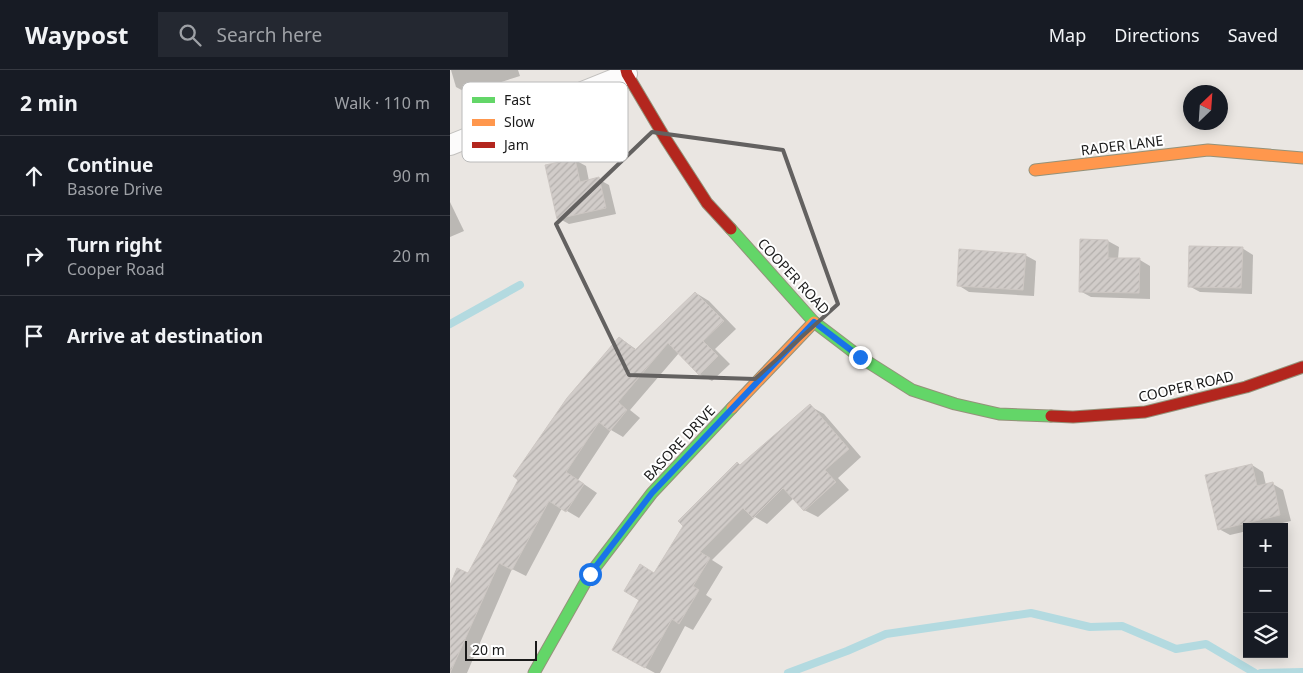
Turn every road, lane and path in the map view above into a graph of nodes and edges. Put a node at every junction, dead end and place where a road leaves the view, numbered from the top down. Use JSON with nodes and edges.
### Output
{"nodes":[{"id":1,"x":626,"y":72,"type":"edge"},
{"id":2,"x":602,"y":82,"type":"edge"},
{"id":3,"x":462,"y":140,"type":"edge"},
{"id":4,"x":450,"y":145,"type":"edge"},
{"id":5,"x":1303,"y":158,"type":"edge"},
{"id":6,"x":1035,"y":170,"type":"dead end"},
{"id":7,"x":814,"y":322,"type":"junction"},
{"id":8,"x":1303,"y":367,"type":"edge"},
{"id":9,"x":534,"y":673,"type":"edge"}],
"edges":[{"from":1,"to":2,"type":"street"},
{"from":1,"to":7,"type":"street","name":"COOPER ROAD"},
{"from":3,"to":4,"type":"street"},
{"from":5,"to":6,"type":"street","name":"RADER LANE"},
{"from":7,"to":8,"type":"street","name":"COOPER ROAD"},
{"from":7,"to":9,"type":"street","name":"BASORE DRIVE"}]}
